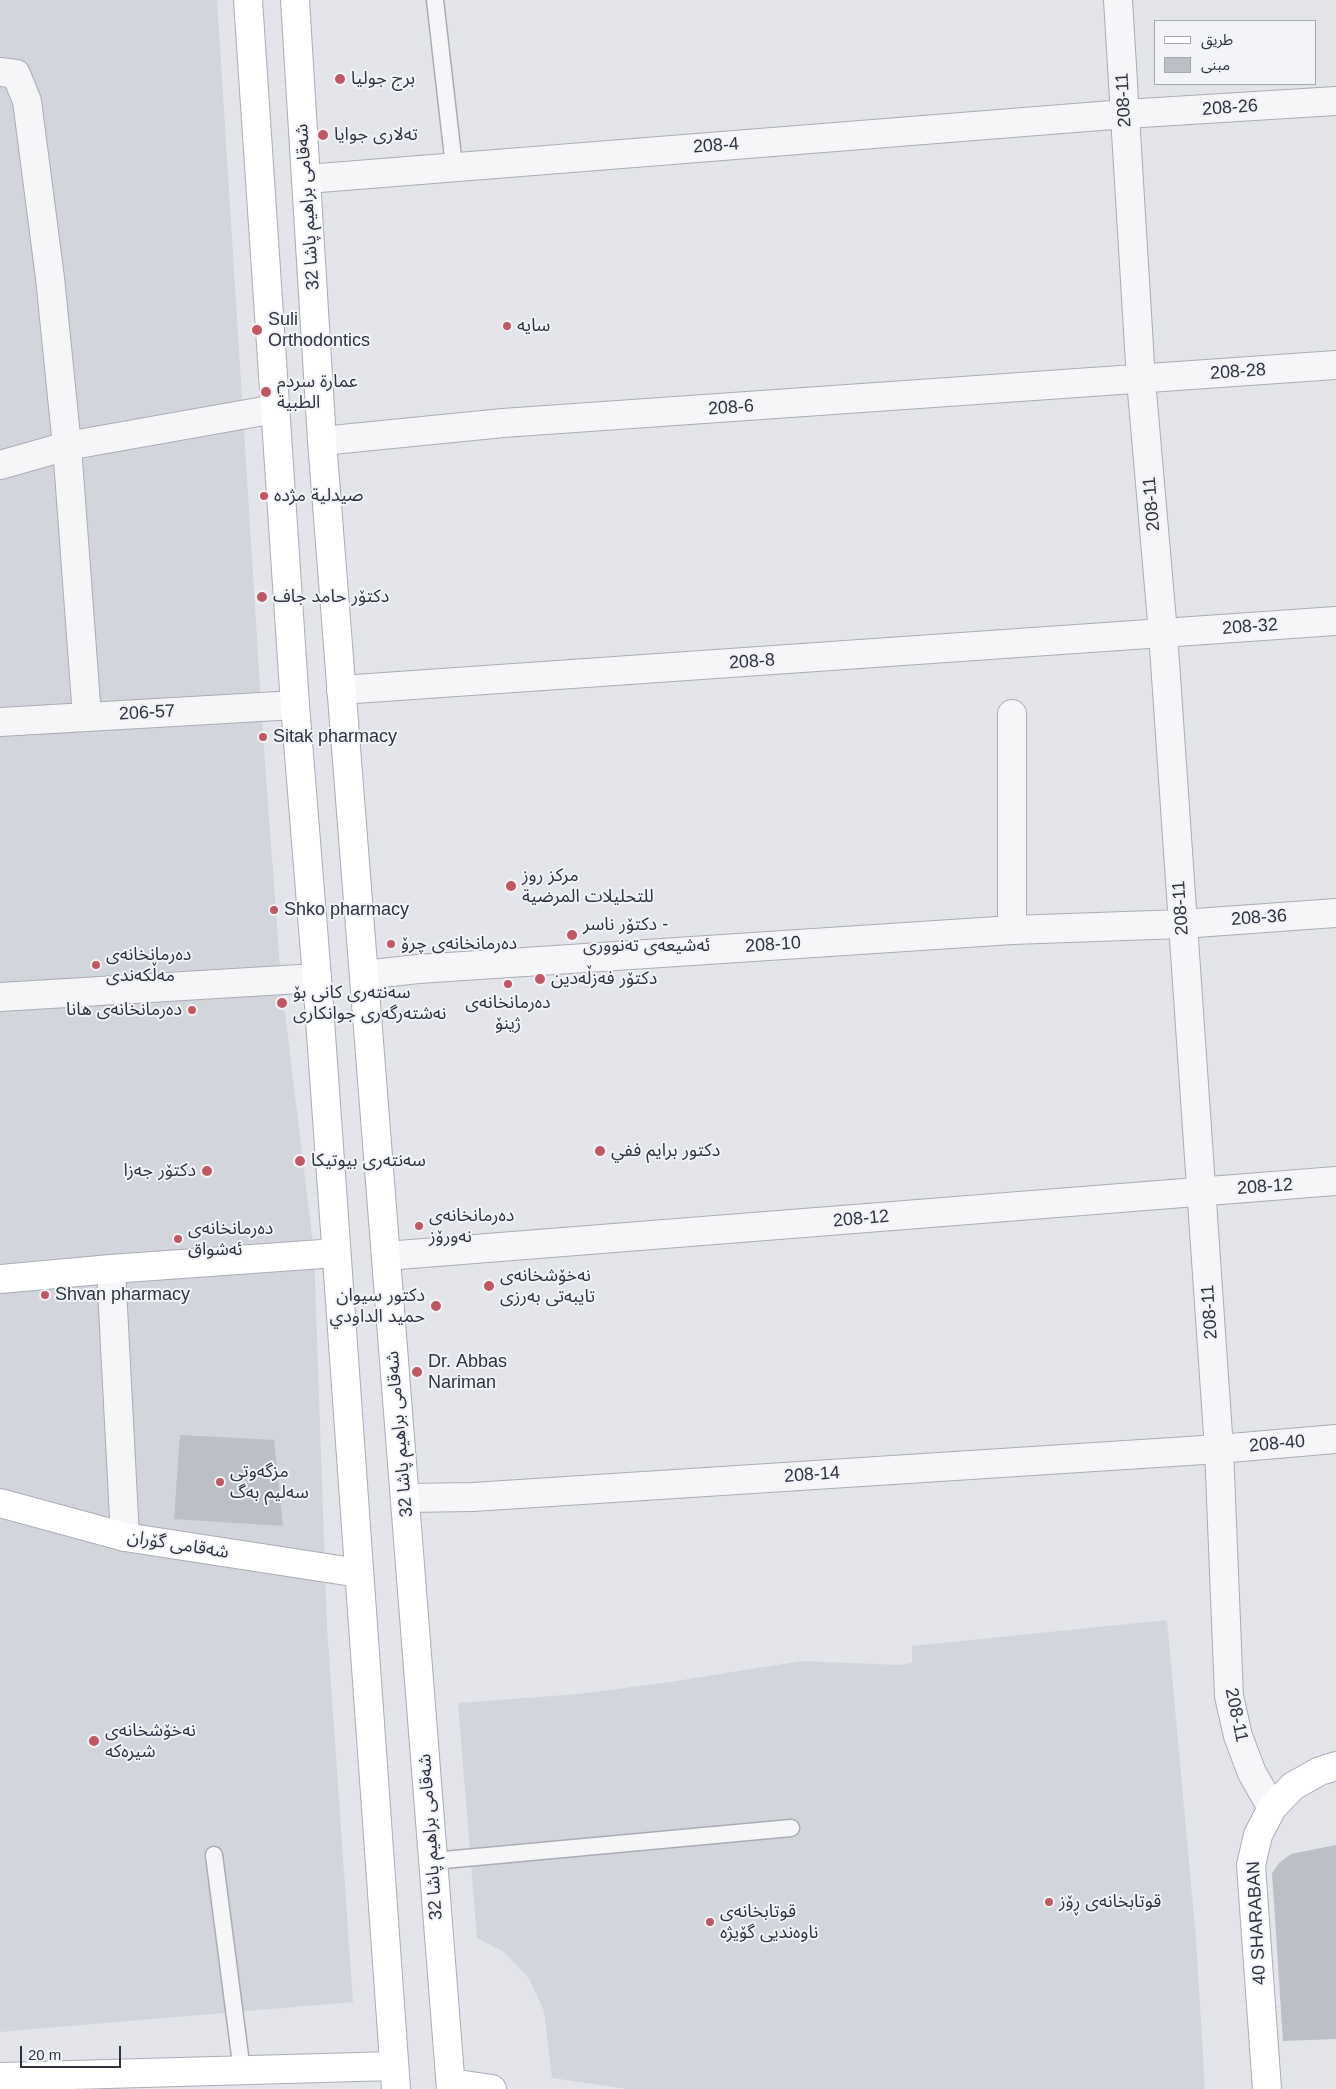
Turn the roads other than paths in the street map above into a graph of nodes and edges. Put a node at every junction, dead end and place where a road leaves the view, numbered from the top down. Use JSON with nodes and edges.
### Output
{"nodes":[{"id":1,"x":248,"y":0,"type":"edge"},
{"id":2,"x":294,"y":0,"type":"edge"},
{"id":3,"x":435,"y":0,"type":"edge"},
{"id":4,"x":1118,"y":0,"type":"edge"},
{"id":5,"x":0,"y":72,"type":"edge"},
{"id":6,"x":1336,"y":101,"type":"edge"},
{"id":7,"x":1125,"y":114,"type":"junction"},
{"id":8,"x":454,"y":166,"type":"junction"},
{"id":9,"x":307,"y":179,"type":"junction"},
{"id":10,"x":1336,"y":365,"type":"edge"},
{"id":11,"x":1141,"y":380,"type":"junction"},
{"id":12,"x":275,"y":409,"type":"junction"},
{"id":13,"x":322,"y":441,"type":"junction"},
{"id":14,"x":67,"y":446,"type":"junction"},
{"id":15,"x":0,"y":465,"type":"edge"},
{"id":16,"x":1336,"y":621,"type":"edge"},
{"id":17,"x":1163,"y":633,"type":"junction"},
{"id":18,"x":342,"y":690,"type":"junction"},
{"id":19,"x":295,"y":706,"type":"junction"},
{"id":20,"x":1012,"y":714,"type":"dead end"},
{"id":21,"x":87,"y":717,"type":"junction"},
{"id":22,"x":0,"y":722,"type":"edge"},
{"id":23,"x":1336,"y":912,"type":"edge"},
{"id":24,"x":1182,"y":924,"type":"junction"},
{"id":25,"x":1012,"y":930,"type":"junction"},
{"id":26,"x":364,"y":975,"type":"junction"},
{"id":27,"x":317,"y":978,"type":"junction"},
{"id":28,"x":0,"y":997,"type":"edge"},
{"id":29,"x":1336,"y":1181,"type":"edge"},
{"id":30,"x":1202,"y":1191,"type":"junction"},
{"id":31,"x":336,"y":1253,"type":"junction"},
{"id":32,"x":386,"y":1256,"type":"junction"},
{"id":33,"x":111,"y":1269,"type":"junction"},
{"id":34,"x":0,"y":1279,"type":"edge"},
{"id":35,"x":1336,"y":1439,"type":"edge"},
{"id":36,"x":1219,"y":1449,"type":"junction"},
{"id":37,"x":405,"y":1498,"type":"junction"},
{"id":38,"x":0,"y":1503,"type":"edge"},
{"id":39,"x":125,"y":1537,"type":"junction"},
{"id":40,"x":360,"y":1573,"type":"junction"},
{"id":41,"x":1336,"y":1766,"type":"edge"},
{"id":42,"x":1272,"y":1808,"type":"junction"},
{"id":43,"x":791,"y":1828,"type":"dead end"},
{"id":44,"x":214,"y":1855,"type":"dead end"},
{"id":45,"x":433,"y":1861,"type":"junction"},
{"id":46,"x":242,"y":2071,"type":"junction"},
{"id":47,"x":0,"y":2077,"type":"edge"},
{"id":48,"x":395,"y":2078,"type":"edge"},
{"id":49,"x":451,"y":2086,"type":"edge"},
{"id":50,"x":492,"y":2089,"type":"edge"},
{"id":51,"x":1267,"y":2089,"type":"edge"}],
"edges":[{"from":1,"to":12,"type":"main road"},
{"from":2,"to":9,"type":"main road","name":"شەقامی براهیم پاشا 32"},
{"from":3,"to":8,"type":"lane"},
{"from":4,"to":7,"type":"street","name":"208-11"},
{"from":5,"to":14,"type":"street"},
{"from":6,"to":7,"type":"street","name":"208-26"},
{"from":7,"to":8,"type":"street","name":"208-4"},
{"from":7,"to":11,"type":"street","name":"208-11"},
{"from":8,"to":9,"type":"street","name":"208-4"},
{"from":9,"to":13,"type":"main road","name":"شەقامی براهیم پاشا 32"},
{"from":10,"to":11,"type":"street","name":"208-28"},
{"from":11,"to":13,"type":"street","name":"208-6"},
{"from":11,"to":17,"type":"street","name":"208-11"},
{"from":12,"to":14,"type":"street"},
{"from":12,"to":19,"type":"main road"},
{"from":13,"to":18,"type":"main road","name":"شەقامی براهیم پاشا 32"},
{"from":14,"to":15,"type":"street"},
{"from":14,"to":21,"type":"street"},
{"from":16,"to":17,"type":"street","name":"208-32"},
{"from":17,"to":18,"type":"street","name":"208-8"},
{"from":17,"to":24,"type":"street","name":"208-11"},
{"from":18,"to":26,"type":"main road","name":"شەقامی براهیم پاشا 32"},
{"from":19,"to":21,"type":"street","name":"206-57"},
{"from":19,"to":27,"type":"main road"},
{"from":20,"to":25,"type":"street"},
{"from":21,"to":22,"type":"street","name":"206-57"},
{"from":23,"to":24,"type":"street","name":"208-36"},
{"from":24,"to":25,"type":"street","name":"208-10"},
{"from":24,"to":30,"type":"street","name":"208-11"},
{"from":25,"to":26,"type":"street","name":"208-10"},
{"from":26,"to":32,"type":"main road","name":"شەقامی براهیم پاشا 32"},
{"from":27,"to":28,"type":"street"},
{"from":27,"to":31,"type":"main road"},
{"from":29,"to":30,"type":"street","name":"208-12"},
{"from":30,"to":32,"type":"street","name":"208-12"},
{"from":30,"to":36,"type":"street","name":"208-11"},
{"from":31,"to":33,"type":"main road"},
{"from":31,"to":40,"type":"main road"},
{"from":32,"to":37,"type":"main road","name":"شەقامی براهیم پاشا 32"},
{"from":33,"to":34,"type":"main road"},
{"from":33,"to":39,"type":"street"},
{"from":35,"to":36,"type":"street","name":"208-40"},
{"from":36,"to":37,"type":"street","name":"208-14"},
{"from":36,"to":42,"type":"street","name":"208-11"},
{"from":37,"to":45,"type":"main road","name":"شەقامی براهیم پاشا 32"},
{"from":38,"to":39,"type":"main road","name":"شەقامی گۆران"},
{"from":39,"to":40,"type":"main road","name":"شەقامی گۆران"},
{"from":40,"to":48,"type":"main road"},
{"from":41,"to":42,"type":"main road","name":"40 SHARABAN"},
{"from":42,"to":51,"type":"main road","name":"40 SHARABAN"},
{"from":43,"to":45,"type":"lane"},
{"from":44,"to":46,"type":"lane"},
{"from":45,"to":49,"type":"main road","name":"شەقامی براهیم پاشا 32"},
{"from":46,"to":47,"type":"main road"},
{"from":46,"to":48,"type":"main road"},
{"from":49,"to":50,"type":"main road"}]}
